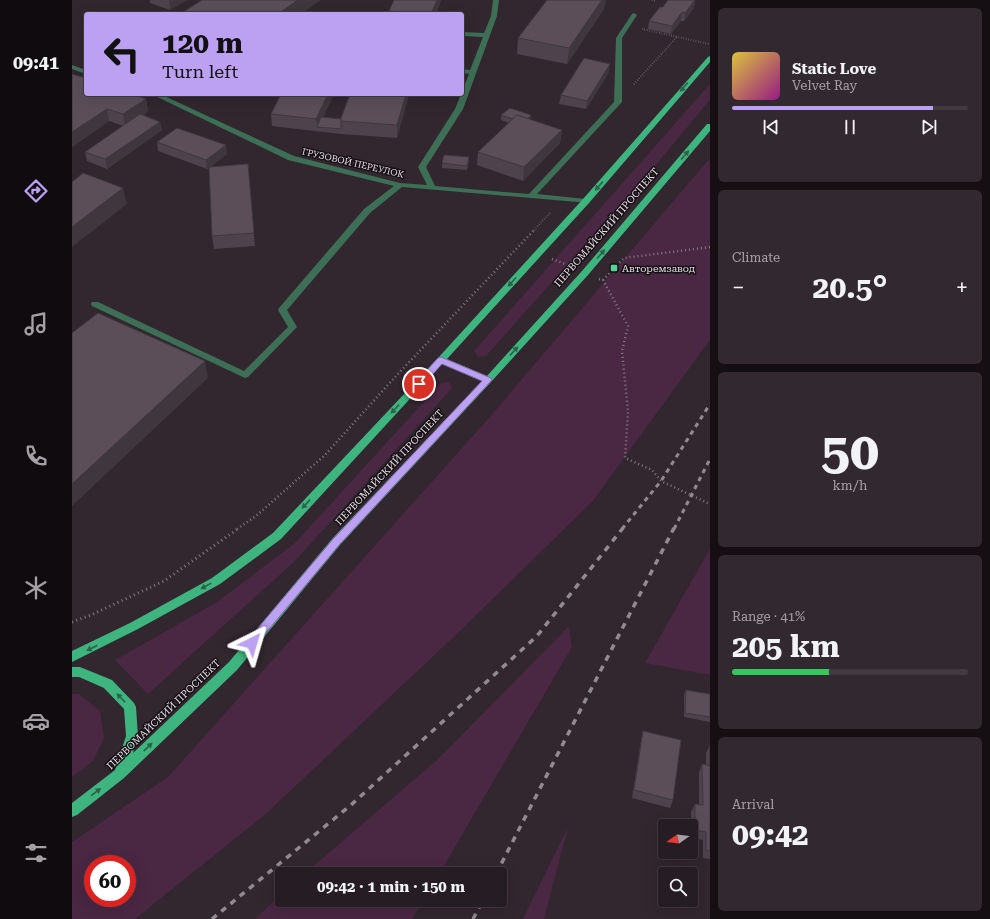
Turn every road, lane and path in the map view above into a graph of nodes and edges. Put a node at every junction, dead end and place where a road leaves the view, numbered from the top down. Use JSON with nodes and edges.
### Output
{"nodes":[{"id":1,"x":496,"y":0,"type":"edge"},
{"id":2,"x":652,"y":0,"type":"edge"},
{"id":3,"x":655,"y":2,"type":"dead end"},
{"id":4,"x":634,"y":15,"type":"dead end"},
{"id":5,"x":627,"y":26,"type":"junction"},
{"id":6,"x":464,"y":34,"type":"edge"},
{"id":7,"x":487,"y":35,"type":"junction"},
{"id":8,"x":677,"y":37,"type":"junction"},
{"id":9,"x":710,"y":44,"type":"edge"},
{"id":10,"x":704,"y":50,"type":"dead end"},
{"id":11,"x":710,"y":58,"type":"edge"},
{"id":12,"x":72,"y":67,"type":"edge"},
{"id":13,"x":84,"y":71,"type":"edge"},
{"id":14,"x":464,"y":71,"type":"edge"},
{"id":15,"x":473,"y":72,"type":"junction"},
{"id":16,"x":158,"y":96,"type":"edge"},
{"id":17,"x":618,"y":102,"type":"junction"},
{"id":18,"x":710,"y":126,"type":"edge"},
{"id":19,"x":400,"y":185,"type":"junction"},
{"id":20,"x":432,"y":188,"type":"junction"},
{"id":21,"x":531,"y":196,"type":"junction"},
{"id":22,"x":563,"y":199,"type":"junction"},
{"id":23,"x":586,"y":201,"type":"junction"},
{"id":24,"x":710,"y":247,"type":"edge"},
{"id":25,"x":95,"y":304,"type":"dead end"},
{"id":26,"x":441,"y":360,"type":"junction"},
{"id":27,"x":488,"y":380,"type":"junction"},
{"id":28,"x":710,"y":504,"type":"edge"},
{"id":29,"x":72,"y":622,"type":"edge"},
{"id":30,"x":72,"y":657,"type":"edge"},
{"id":31,"x":72,"y":672,"type":"edge"},
{"id":32,"x":120,"y":774,"type":"junction"},
{"id":33,"x":72,"y":811,"type":"edge"}],
"edges":[{"from":1,"to":7,"type":"lane"},
{"from":2,"to":3,"type":"path"},
{"from":4,"to":5,"type":"lane"},
{"from":5,"to":8,"type":"path"},
{"from":5,"to":17,"type":"lane"},
{"from":6,"to":7,"type":"lane"},
{"from":7,"to":15,"type":"lane"},
{"from":8,"to":9,"type":"path"},
{"from":8,"to":17,"type":"path"},
{"from":9,"to":10,"type":"path"},
{"from":11,"to":23,"type":"main road","one_way":true},
{"from":12,"to":13,"type":"lane"},
{"from":14,"to":15,"type":"lane"},
{"from":15,"to":20,"type":"lane"},
{"from":16,"to":19,"type":"lane","name":"ГРУЗОВОЙ ПЕРЕУЛОК"},
{"from":17,"to":21,"type":"lane"},
{"from":27,"to":18,"type":"main road","name":"ПЕРВОМАЙСКИЙ ПРОСПЕКТ","one_way":true},
{"from":19,"to":20,"type":"lane","name":"ГРУЗОВОЙ ПЕРЕУЛОК"},
{"from":19,"to":25,"type":"lane"},
{"from":20,"to":21,"type":"lane","name":"ГРУЗОВОЙ ПЕРЕУЛОК"},
{"from":21,"to":22,"type":"lane","name":"ГРУЗОВОЙ ПЕРЕУЛОК"},
{"from":22,"to":23,"type":"lane","name":"ГРУЗОВОЙ ПЕРЕУЛОК"},
{"from":22,"to":29,"type":"path"},
{"from":23,"to":26,"type":"main road","one_way":true},
{"from":24,"to":28,"type":"path"},
{"from":26,"to":27,"type":"main road"},
{"from":26,"to":30,"type":"main road","one_way":true},
{"from":32,"to":27,"type":"main road","name":"ПЕРВОМАЙСКИЙ ПРОСПЕКТ","one_way":true},
{"from":32,"to":31,"type":"main road","one_way":true},
{"from":33,"to":32,"type":"main road","name":"ПЕРВОМАЙСКИЙ ПРОСПЕКТ","one_way":true}]}
